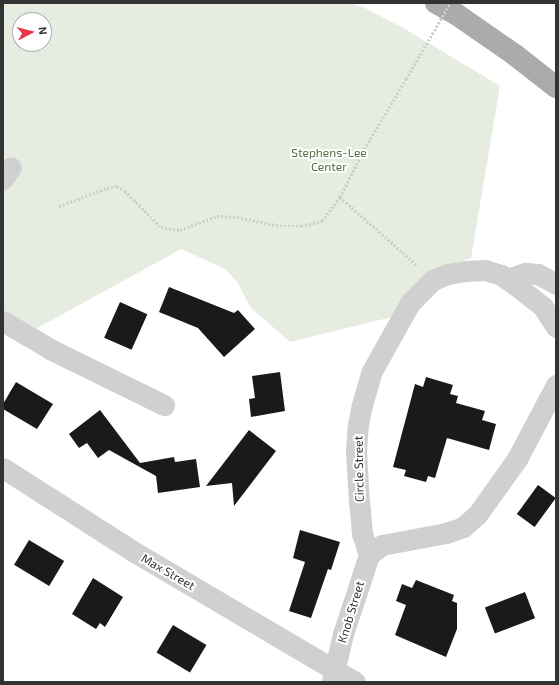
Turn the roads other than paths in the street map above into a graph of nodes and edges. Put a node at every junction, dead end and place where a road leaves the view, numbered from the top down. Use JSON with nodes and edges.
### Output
{"nodes":[{"id":1,"x":436,"y":3,"type":"edge"},
{"id":2,"x":556,"y":87,"type":"edge"},
{"id":3,"x":507,"y":279,"type":"junction"},
{"id":4,"x":556,"y":284,"type":"edge"},
{"id":5,"x":3,"y":320,"type":"edge"},
{"id":6,"x":556,"y":327,"type":"edge"},
{"id":7,"x":556,"y":385,"type":"edge"},
{"id":8,"x":164,"y":404,"type":"dead end"},
{"id":9,"x":3,"y":468,"type":"edge"},
{"id":10,"x":369,"y":555,"type":"junction"},
{"id":11,"x":334,"y":676,"type":"edge"},
{"id":12,"x":355,"y":682,"type":"edge"}],
"edges":[{"from":1,"to":2,"type":"main road"},
{"from":3,"to":4,"type":"street"},
{"from":3,"to":6,"type":"street","name":"Circle Street"},
{"from":3,"to":10,"type":"street","name":"Circle Street"},
{"from":5,"to":8,"type":"street"},
{"from":7,"to":10,"type":"street"},
{"from":9,"to":11,"type":"street","name":"Max Street"},
{"from":10,"to":11,"type":"street","name":"Knob Street"},
{"from":11,"to":12,"type":"street","name":"Max Street"}]}
